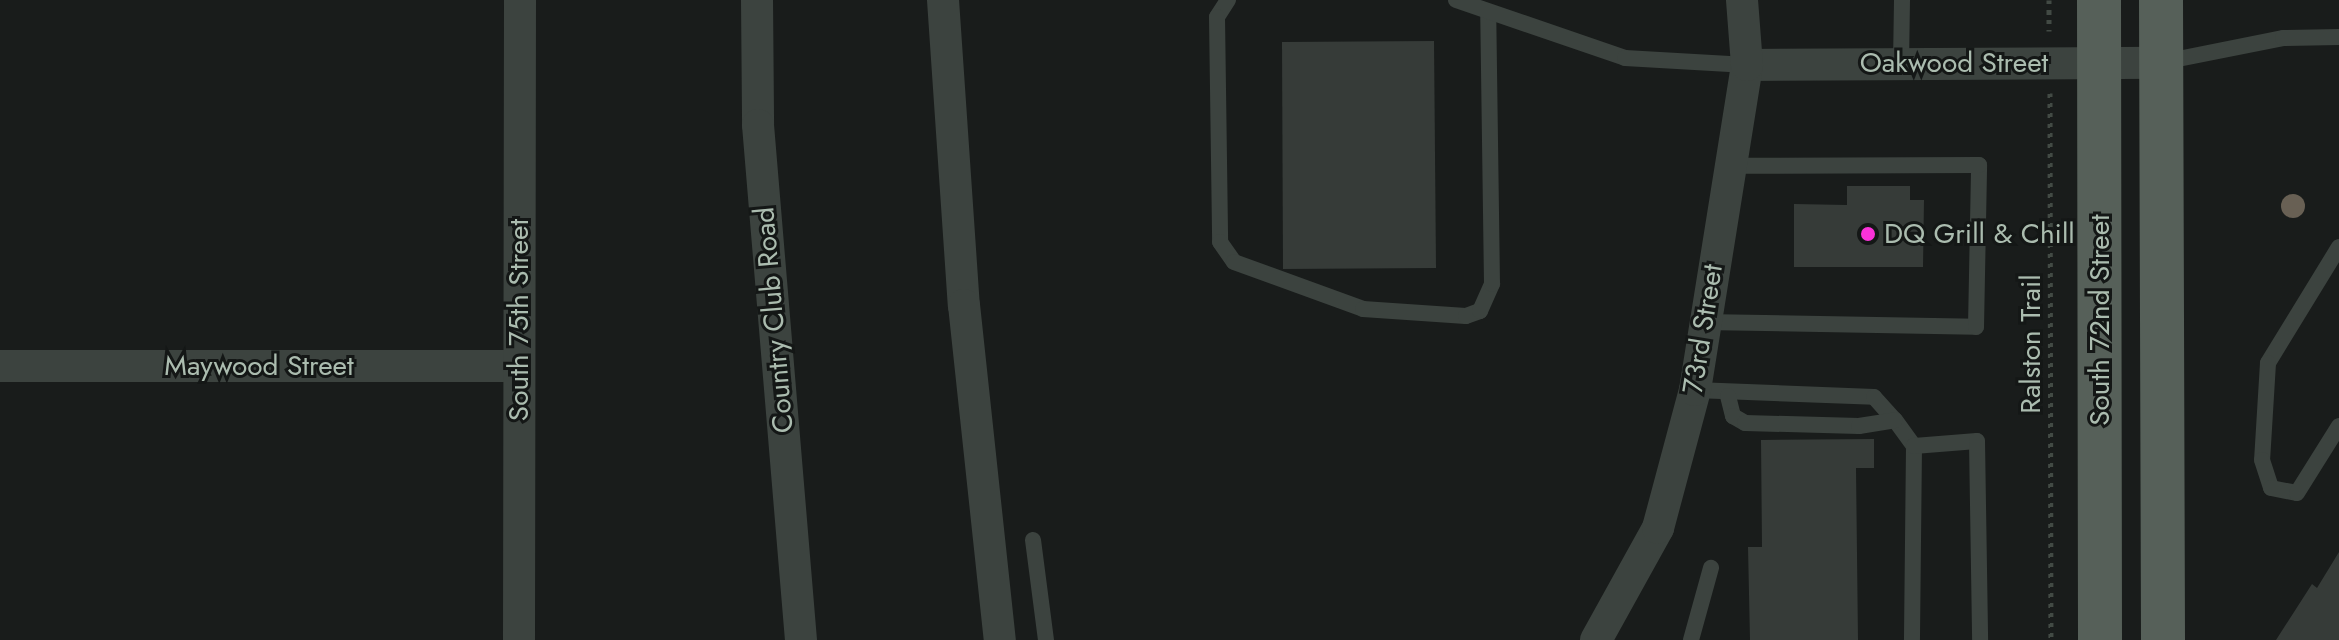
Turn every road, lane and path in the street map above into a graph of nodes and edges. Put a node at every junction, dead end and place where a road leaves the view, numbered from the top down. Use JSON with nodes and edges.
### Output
{"nodes":[{"id":1,"x":520,"y":0,"type":"edge"},
{"id":2,"x":757,"y":0,"type":"edge"},
{"id":3,"x":943,"y":0,"type":"edge"},
{"id":4,"x":1228,"y":0,"type":"edge"},
{"id":5,"x":1456,"y":0,"type":"edge"},
{"id":6,"x":1742,"y":0,"type":"edge"},
{"id":7,"x":1902,"y":0,"type":"edge"},
{"id":8,"x":2049,"y":0,"type":"edge"},
{"id":9,"x":2099,"y":0,"type":"edge"},
{"id":10,"x":2161,"y":0,"type":"edge"},
{"id":11,"x":1488,"y":12,"type":"junction"},
{"id":12,"x":2339,"y":37,"type":"edge"},
{"id":13,"x":2099,"y":62,"type":"junction"},
{"id":14,"x":2050,"y":63,"type":"junction"},
{"id":15,"x":2162,"y":63,"type":"junction"},
{"id":16,"x":1901,"y":64,"type":"junction"},
{"id":17,"x":1747,"y":65,"type":"junction"},
{"id":18,"x":1730,"y":166,"type":"junction"},
{"id":19,"x":2339,"y":247,"type":"edge"},
{"id":20,"x":1703,"y":322,"type":"junction"},
{"id":21,"x":0,"y":366,"type":"edge"},
{"id":22,"x":518,"y":366,"type":"junction"},
{"id":23,"x":1695,"y":390,"type":"junction"},
{"id":24,"x":1728,"y":396,"type":"junction"},
{"id":25,"x":1895,"y":420,"type":"junction"},
{"id":26,"x":2339,"y":426,"type":"edge"},
{"id":27,"x":1914,"y":446,"type":"junction"},
{"id":28,"x":1033,"y":540,"type":"dead end"},
{"id":29,"x":1711,"y":568,"type":"dead end"},
{"id":30,"x":1606,"y":636,"type":"edge"},
{"id":31,"x":519,"y":640,"type":"edge"},
{"id":32,"x":801,"y":640,"type":"edge"},
{"id":33,"x":1000,"y":640,"type":"edge"},
{"id":34,"x":1046,"y":640,"type":"edge"},
{"id":35,"x":1691,"y":640,"type":"edge"},
{"id":36,"x":1912,"y":640,"type":"edge"},
{"id":37,"x":1980,"y":640,"type":"edge"},
{"id":38,"x":2051,"y":640,"type":"edge"},
{"id":39,"x":2100,"y":640,"type":"edge"},
{"id":40,"x":2163,"y":640,"type":"edge"}],
"edges":[{"from":1,"to":22,"type":"street","name":"South 75th Street"},
{"from":2,"to":32,"type":"street","name":"Country Club Road"},
{"from":3,"to":33,"type":"street"},
{"from":4,"to":11,"type":"lane"},
{"from":5,"to":11,"type":"lane"},
{"from":6,"to":17,"type":"street","name":"73rd Street"},
{"from":7,"to":16,"type":"lane"},
{"from":8,"to":14,"type":"path","name":"Ralston Trail"},
{"from":9,"to":13,"type":"main road","name":"South 72nd Street"},
{"from":10,"to":15,"type":"main road"},
{"from":11,"to":17,"type":"lane"},
{"from":12,"to":15,"type":"lane"},
{"from":13,"to":14,"type":"street","name":"Oakwood Street"},
{"from":13,"to":15,"type":"street","name":"Oakwood Street"},
{"from":13,"to":39,"type":"main road","name":"South 72nd Street"},
{"from":14,"to":16,"type":"street","name":"Oakwood Street"},
{"from":14,"to":38,"type":"path","name":"Ralston Trail"},
{"from":15,"to":40,"type":"main road"},
{"from":16,"to":17,"type":"street","name":"Oakwood Street"},
{"from":17,"to":18,"type":"street","name":"73rd Street"},
{"from":18,"to":20,"type":"street","name":"73rd Street"},
{"from":18,"to":20,"type":"lane"},
{"from":19,"to":26,"type":"lane"},
{"from":20,"to":23,"type":"street","name":"73rd Street"},
{"from":21,"to":22,"type":"street","name":"Maywood Street"},
{"from":22,"to":31,"type":"street","name":"South 75th Street"},
{"from":23,"to":24,"type":"lane"},
{"from":23,"to":30,"type":"street","name":"73rd Street"},
{"from":24,"to":25,"type":"lane"},
{"from":24,"to":25,"type":"lane"},
{"from":25,"to":27,"type":"lane"},
{"from":27,"to":36,"type":"lane"},
{"from":27,"to":37,"type":"lane"},
{"from":28,"to":34,"type":"lane"},
{"from":29,"to":35,"type":"lane"}]}
